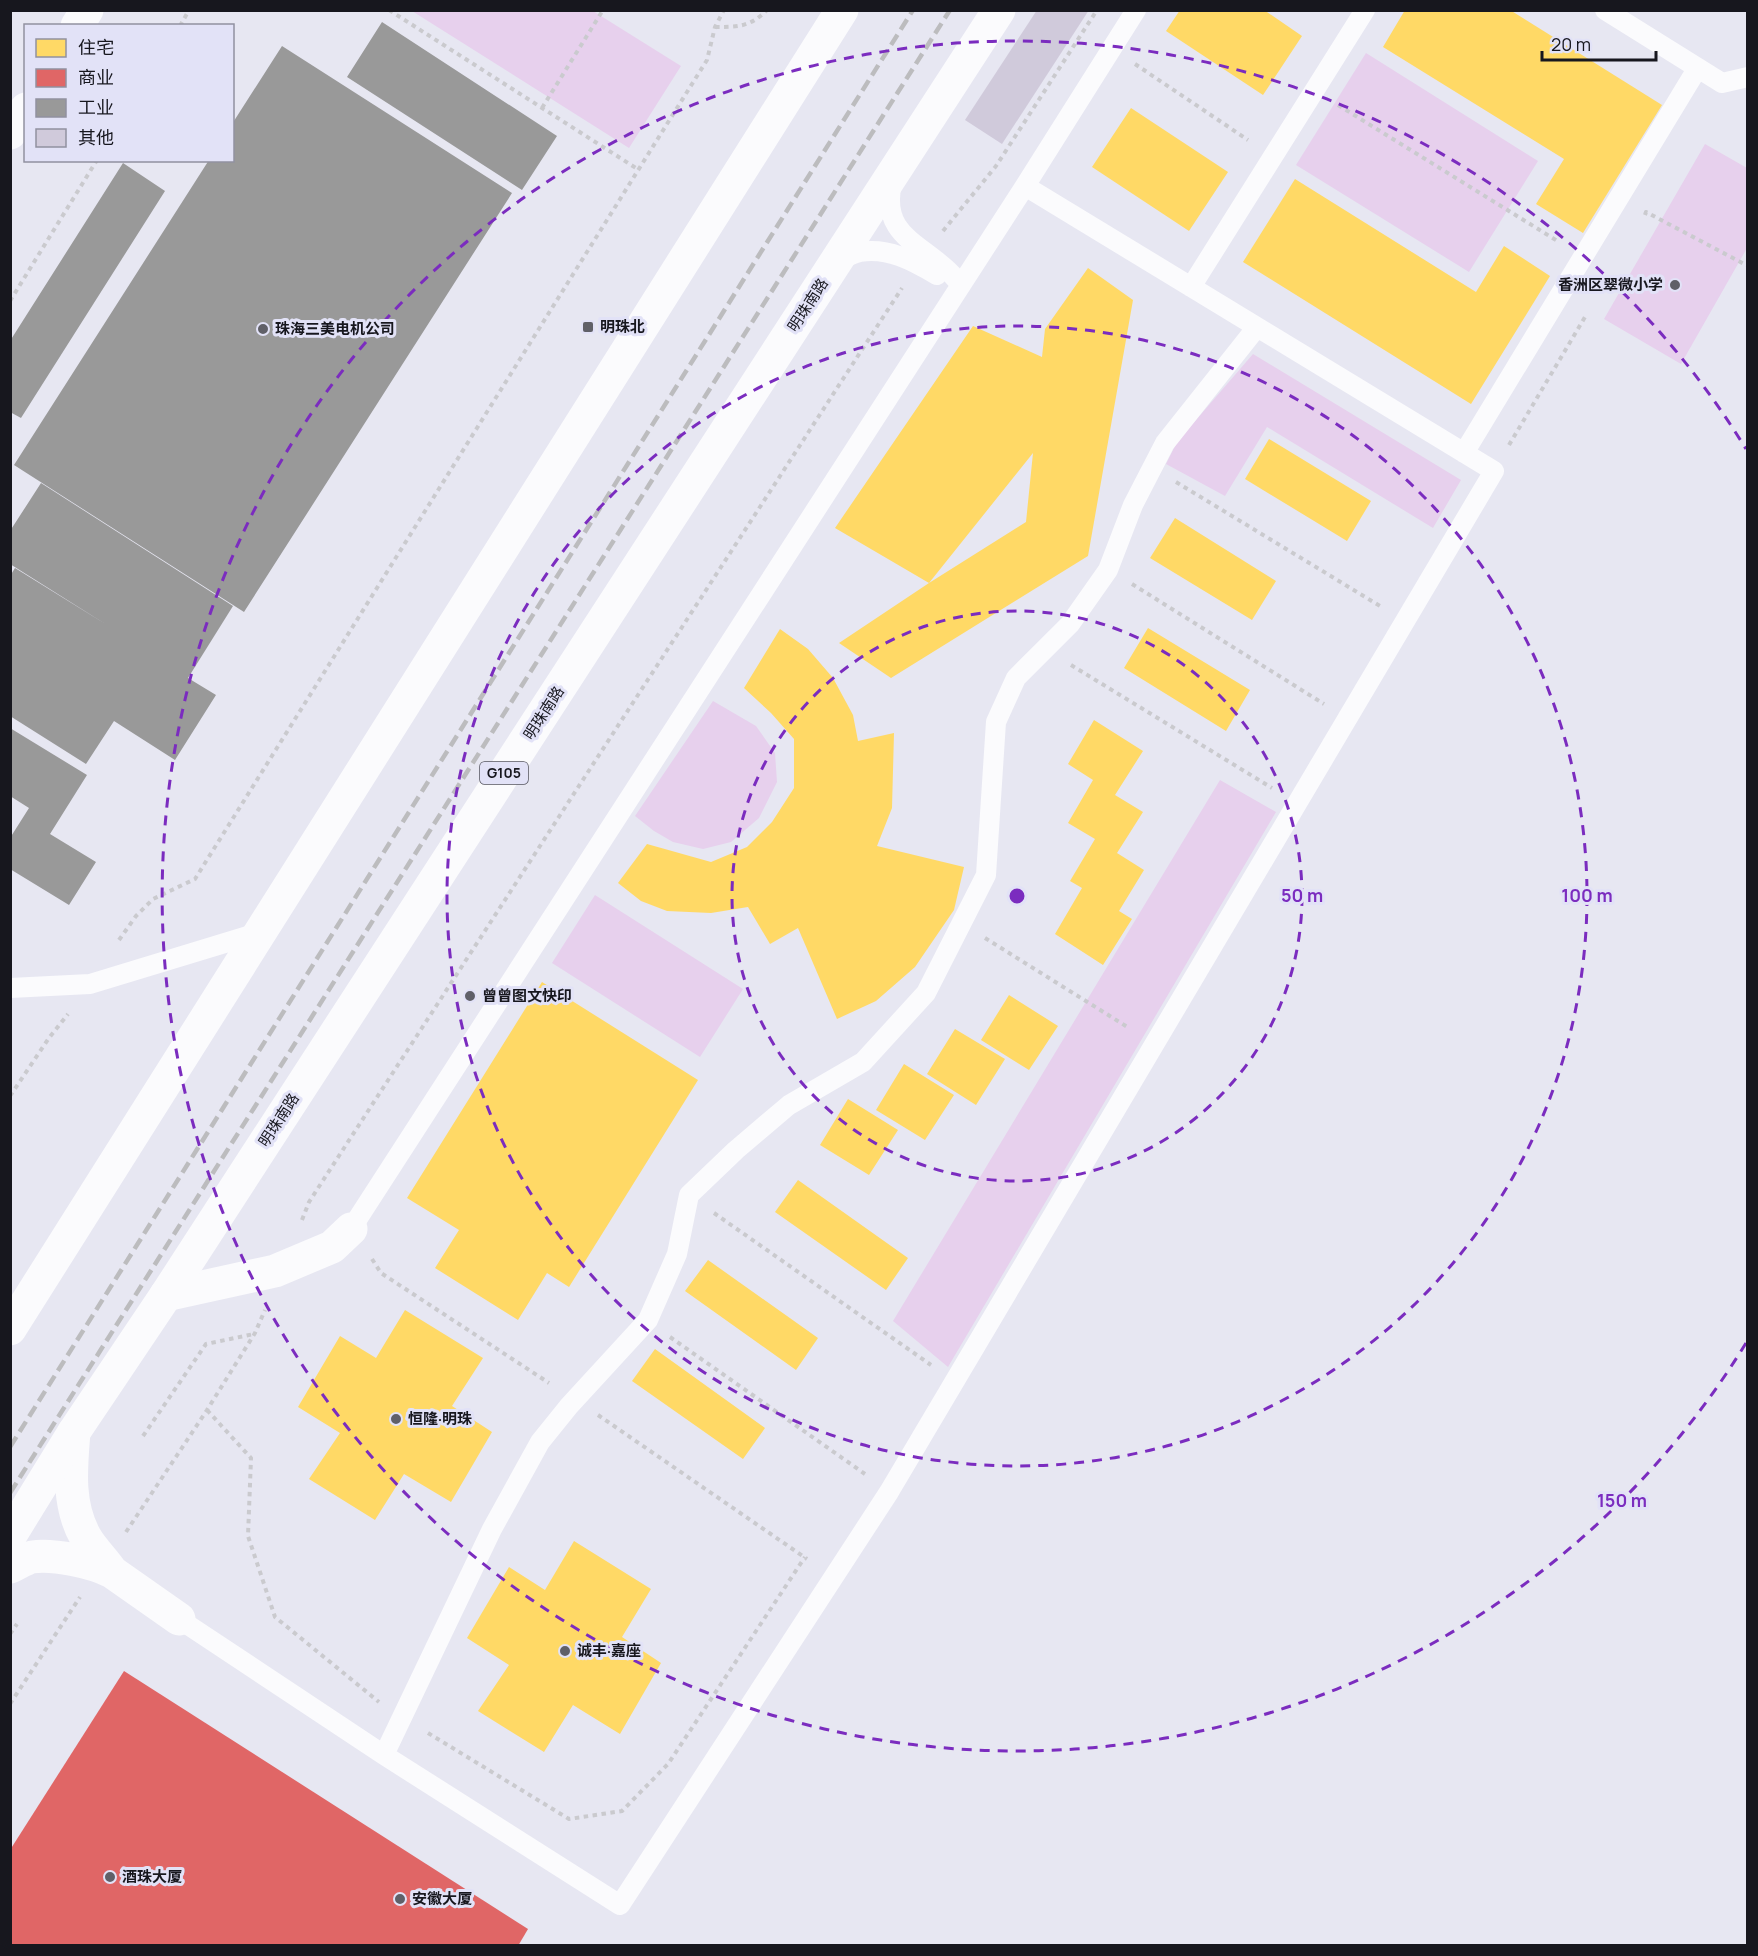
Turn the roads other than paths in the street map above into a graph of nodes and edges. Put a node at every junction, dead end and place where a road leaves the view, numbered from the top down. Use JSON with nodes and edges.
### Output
{"nodes":[{"id":1,"x":87,"y":10,"type":"edge"},
{"id":2,"x":842,"y":10,"type":"edge"},
{"id":3,"x":999,"y":10,"type":"edge"},
{"id":4,"x":1136,"y":10,"type":"edge"},
{"id":5,"x":1365,"y":10,"type":"edge"},
{"id":6,"x":1605,"y":10,"type":"edge"},
{"id":7,"x":78,"y":24,"type":"edge"},
{"id":8,"x":1696,"y":69,"type":"junction"},
{"id":9,"x":1748,"y":77,"type":"edge"},
{"id":10,"x":24,"y":112,"type":"edge"},
{"id":11,"x":10,"y":133,"type":"edge"},
{"id":12,"x":895,"y":171,"type":"junction"},
{"id":13,"x":1025,"y":186,"type":"junction"},
{"id":14,"x":922,"y":258,"type":"junction"},
{"id":15,"x":836,"y":262,"type":"junction"},
{"id":16,"x":961,"y":285,"type":"junction"},
{"id":17,"x":1191,"y":287,"type":"junction"},
{"id":18,"x":1257,"y":327,"type":"junction"},
{"id":19,"x":1464,"y":453,"type":"junction"},
{"id":20,"x":261,"y":932,"type":"junction"},
{"id":21,"x":10,"y":988,"type":"edge"},
{"id":22,"x":351,"y":1229,"type":"joint"},
{"id":23,"x":166,"y":1295,"type":"junction"},
{"id":24,"x":10,"y":1329,"type":"edge"},
{"id":25,"x":74,"y":1432,"type":"junction"},
{"id":26,"x":10,"y":1536,"type":"edge"},
{"id":27,"x":10,"y":1567,"type":"edge"},
{"id":28,"x":106,"y":1567,"type":"junction"},
{"id":29,"x":178,"y":1618,"type":"joint"},
{"id":30,"x":384,"y":1755,"type":"junction"}],
"edges":[{"from":1,"to":7,"type":"main road"},
{"from":2,"to":20,"type":"main road"},
{"from":3,"to":12,"type":"main road","name":"明珠南路","number":"G105"},
{"from":4,"to":13,"type":"lane"},
{"from":5,"to":17,"type":"lane"},
{"from":6,"to":8,"type":"lane"},
{"from":8,"to":9,"type":"lane"},
{"from":8,"to":19,"type":"lane"},
{"from":10,"to":11,"type":"main road"},
{"from":12,"to":14,"type":"lane"},
{"from":12,"to":15,"type":"main road","name":"明珠南路","number":"G105"},
{"from":13,"to":16,"type":"lane"},
{"from":13,"to":17,"type":"lane"},
{"from":14,"to":15,"type":"lane"},
{"from":14,"to":16,"type":"lane"},
{"from":15,"to":23,"type":"main road","name":"明珠南路","number":"G105"},
{"from":16,"to":22,"type":"lane"},
{"from":17,"to":18,"type":"lane"},
{"from":18,"to":19,"type":"lane"},
{"from":18,"to":30,"type":"lane"},
{"from":19,"to":30,"type":"lane"},
{"from":20,"to":21,"type":"lane"},
{"from":20,"to":24,"type":"main road"},
{"from":22,"to":23,"type":"main road"},
{"from":23,"to":25,"type":"main road","name":"明珠南路","number":"G105"},
{"from":25,"to":26,"type":"main road","name":"明珠南路","number":"G105"},
{"from":25,"to":28,"type":"main road"},
{"from":27,"to":28,"type":"main road"},
{"from":28,"to":29,"type":"main road"},
{"from":29,"to":30,"type":"lane"}]}
